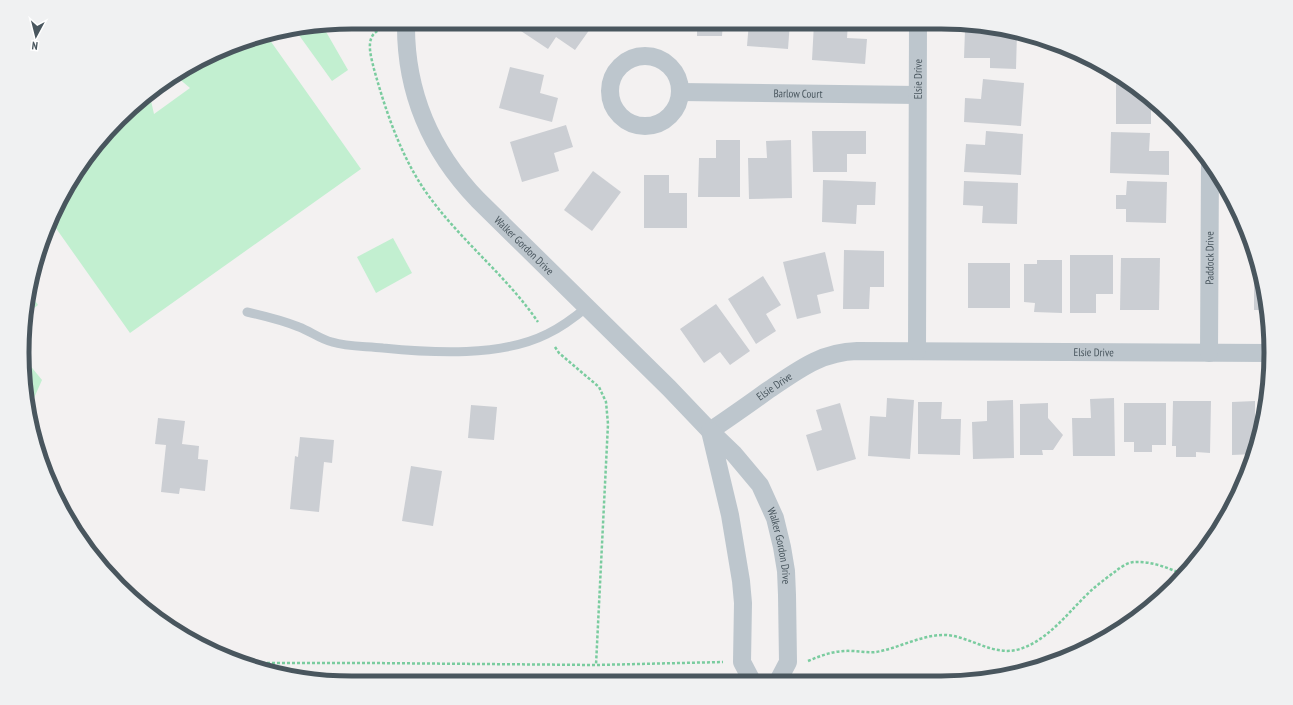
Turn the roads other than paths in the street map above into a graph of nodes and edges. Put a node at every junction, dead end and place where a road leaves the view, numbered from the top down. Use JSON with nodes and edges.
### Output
{"nodes":[{"id":1,"x":406,"y":29,"type":"edge"},
{"id":2,"x":918,"y":29,"type":"edge"},
{"id":3,"x":680,"y":92,"type":"dead end"},
{"id":4,"x":917,"y":95,"type":"junction"},
{"id":5,"x":1210,"y":174,"type":"edge"},
{"id":6,"x":587,"y":307,"type":"junction"},
{"id":7,"x":247,"y":312,"type":"dead end"},
{"id":8,"x":917,"y":351,"type":"junction"},
{"id":9,"x":1209,"y":352,"type":"junction"},
{"id":10,"x":1264,"y":353,"type":"edge"},
{"id":11,"x":710,"y":431,"type":"junction"},
{"id":12,"x":749,"y":676,"type":"edge"},
{"id":13,"x":781,"y":676,"type":"edge"}],
"edges":[{"from":1,"to":6,"type":"street","name":"Walker Gordon Drive"},
{"from":2,"to":4,"type":"street","name":"Elsie Drive"},
{"from":3,"to":4,"type":"street","name":"Barlow Court"},
{"from":4,"to":8,"type":"street","name":"Elsie Drive"},
{"from":5,"to":9,"type":"street","name":"Paddock Drive"},
{"from":6,"to":7,"type":"lane"},
{"from":6,"to":11,"type":"street","name":"Walker Gordon Drive"},
{"from":8,"to":9,"type":"street","name":"Elsie Drive"},
{"from":8,"to":11,"type":"street","name":"Elsie Drive"},
{"from":9,"to":10,"type":"street","name":"Elsie Drive"},
{"from":11,"to":12,"type":"street"},
{"from":11,"to":13,"type":"street","name":"Walker Gordon Drive"}]}
